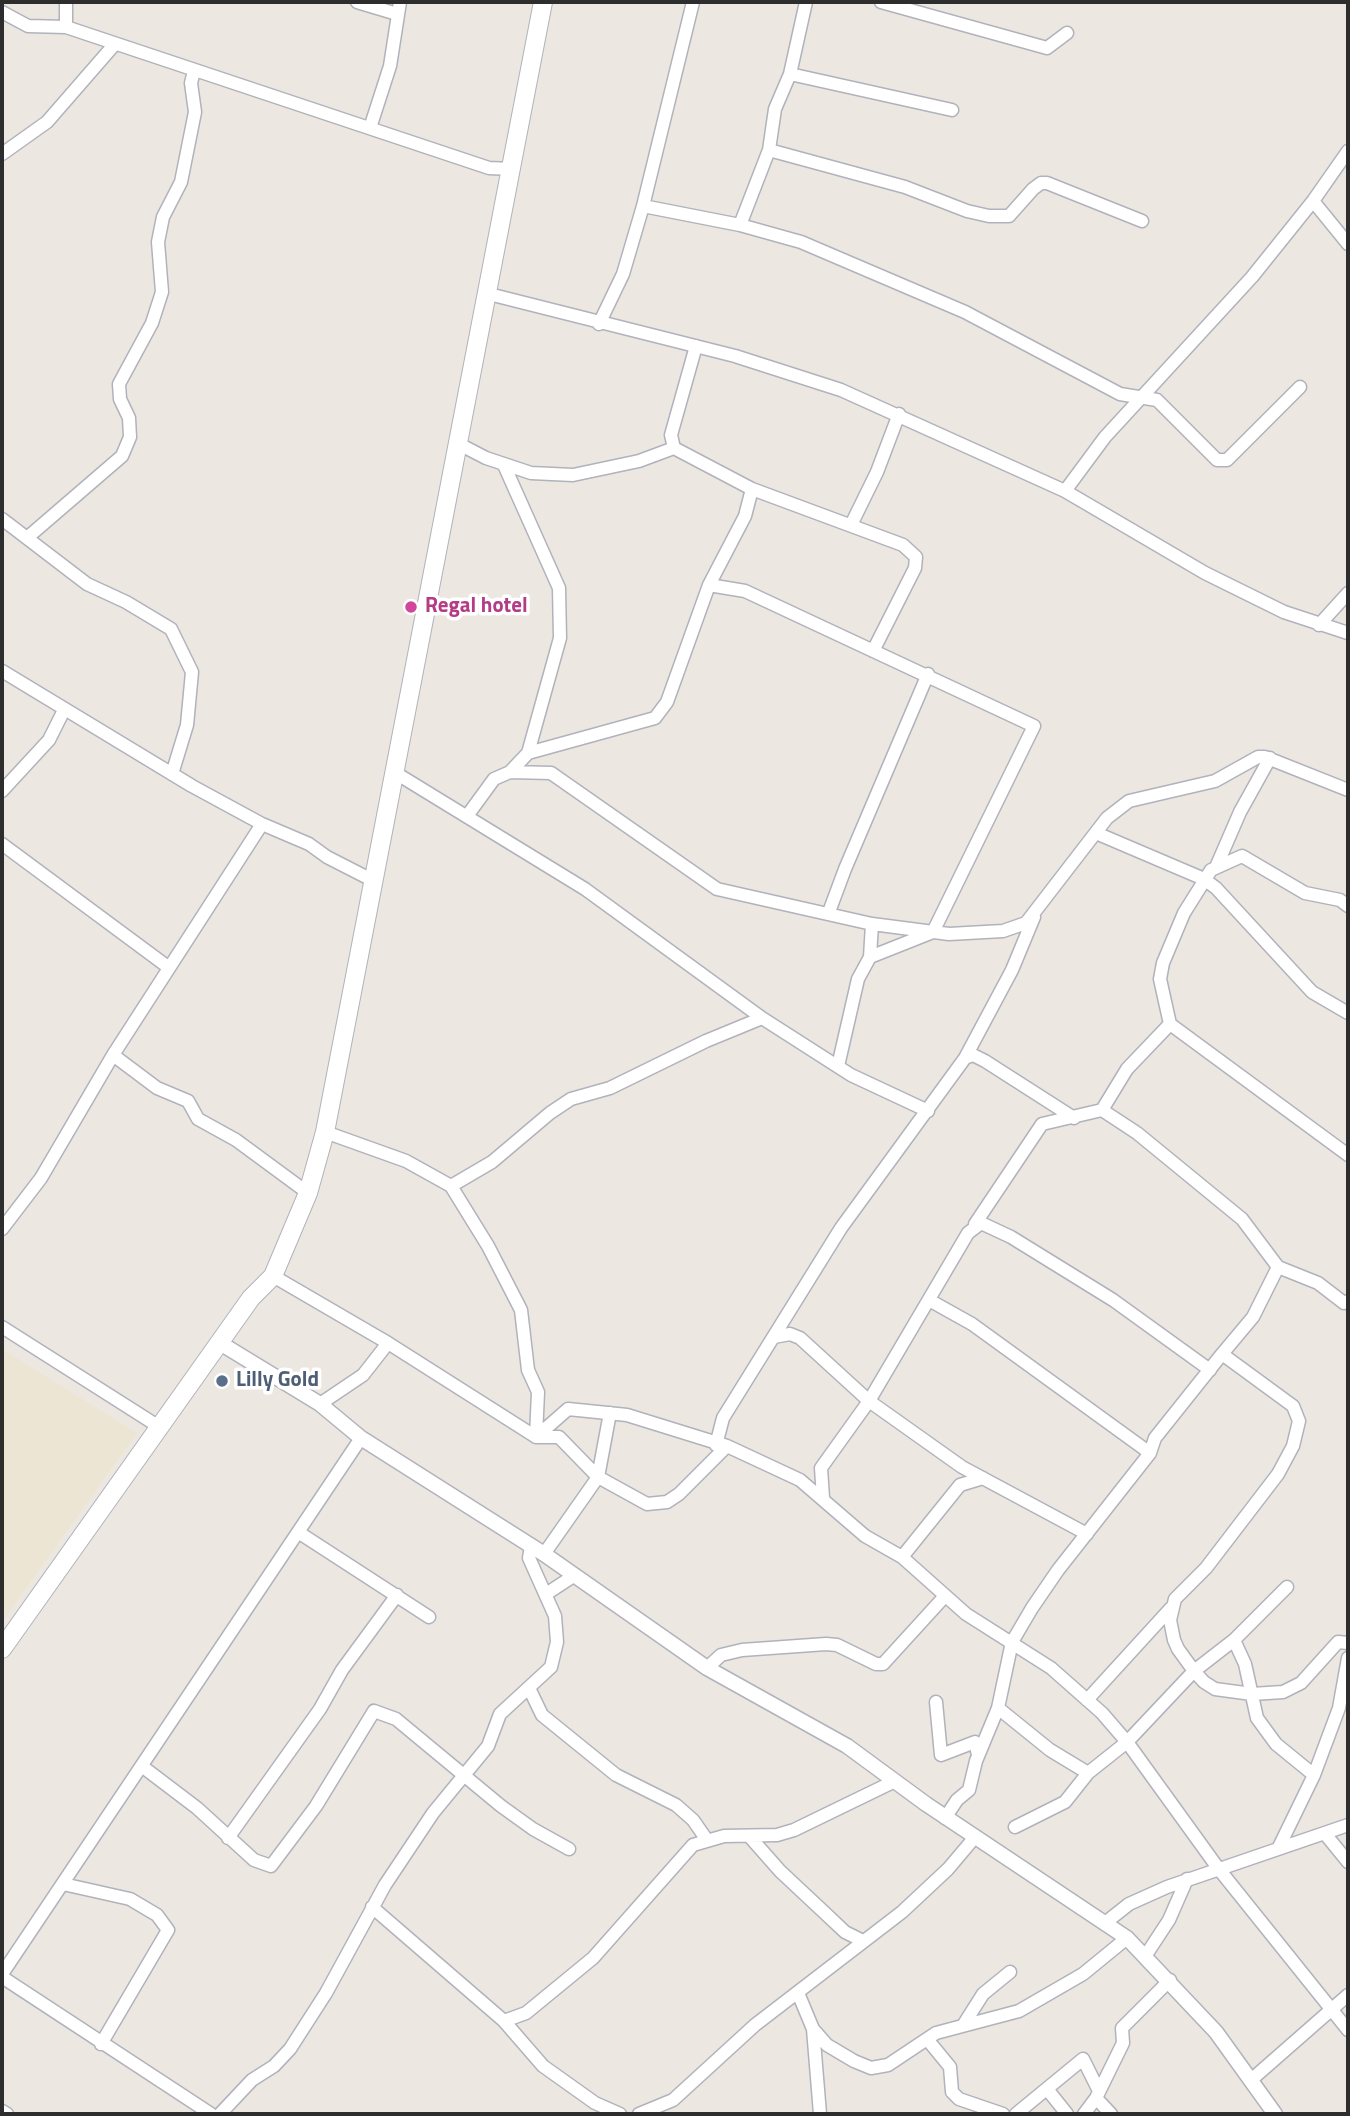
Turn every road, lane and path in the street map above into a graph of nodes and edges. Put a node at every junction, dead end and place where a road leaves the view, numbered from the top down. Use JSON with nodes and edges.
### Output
{"nodes":[{"id":1,"x":66,"y":2,"type":"edge"},
{"id":2,"x":357,"y":2,"type":"edge"},
{"id":3,"x":542,"y":2,"type":"edge"},
{"id":4,"x":693,"y":2,"type":"edge"},
{"id":5,"x":806,"y":2,"type":"edge"},
{"id":6,"x":881,"y":2,"type":"edge"},
{"id":7,"x":399,"y":8,"type":"edge"},
{"id":8,"x":2,"y":12,"type":"edge"},
{"id":9,"x":66,"y":27,"type":"junction"},
{"id":10,"x":1067,"y":33,"type":"dead end"},
{"id":11,"x":114,"y":45,"type":"junction"},
{"id":12,"x":194,"y":71,"type":"junction"},
{"id":13,"x":790,"y":74,"type":"junction"},
{"id":14,"x":952,"y":110,"type":"dead end"},
{"id":15,"x":370,"y":128,"type":"junction"},
{"id":16,"x":769,"y":150,"type":"junction"},
{"id":17,"x":1348,"y":151,"type":"edge"},
{"id":18,"x":2,"y":154,"type":"edge"},
{"id":19,"x":513,"y":169,"type":"junction"},
{"id":20,"x":1313,"y":201,"type":"junction"},
{"id":21,"x":643,"y":206,"type":"junction"},
{"id":22,"x":1142,"y":221,"type":"dead end"},
{"id":23,"x":740,"y":225,"type":"junction"},
{"id":24,"x":1348,"y":244,"type":"edge"},
{"id":25,"x":485,"y":293,"type":"junction"},
{"id":26,"x":599,"y":324,"type":"junction"},
{"id":27,"x":696,"y":346,"type":"junction"},
{"id":28,"x":1300,"y":387,"type":"dead end"},
{"id":29,"x":1140,"y":398,"type":"junction"},
{"id":30,"x":899,"y":414,"type":"junction"},
{"id":31,"x":457,"y":443,"type":"junction"},
{"id":32,"x":674,"y":448,"type":"junction"},
{"id":33,"x":504,"y":465,"type":"junction"},
{"id":34,"x":752,"y":489,"type":"junction"},
{"id":35,"x":1065,"y":491,"type":"junction"},
{"id":36,"x":2,"y":519,"type":"edge"},
{"id":37,"x":851,"y":525,"type":"junction"},
{"id":38,"x":28,"y":537,"type":"junction"},
{"id":39,"x":709,"y":585,"type":"junction"},
{"id":40,"x":1348,"y":593,"type":"edge"},
{"id":41,"x":1319,"y":625,"type":"junction"},
{"id":42,"x":1348,"y":633,"type":"edge"},
{"id":43,"x":873,"y":651,"type":"junction"},
{"id":44,"x":2,"y":671,"type":"edge"},
{"id":45,"x":928,"y":674,"type":"junction"},
{"id":46,"x":64,"y":709,"type":"junction"},
{"id":47,"x":528,"y":753,"type":"junction"},
{"id":48,"x":1270,"y":758,"type":"junction"},
{"id":49,"x":394,"y":772,"type":"junction"},
{"id":50,"x":510,"y":772,"type":"junction"},
{"id":51,"x":172,"y":774,"type":"junction"},
{"id":52,"x":2,"y":790,"type":"edge"},
{"id":53,"x":1348,"y":790,"type":"edge"},
{"id":54,"x":467,"y":816,"type":"junction"},
{"id":55,"x":262,"y":824,"type":"junction"},
{"id":56,"x":1096,"y":833,"type":"junction"},
{"id":57,"x":2,"y":844,"type":"edge"},
{"id":58,"x":1217,"y":865,"type":"junction"},
{"id":59,"x":1204,"y":879,"type":"junction"},
{"id":60,"x":372,"y":880,"type":"junction"},
{"id":61,"x":1348,"y":906,"type":"edge"},
{"id":62,"x":830,"y":912,"type":"junction"},
{"id":63,"x":1035,"y":915,"type":"junction"},
{"id":64,"x":872,"y":924,"type":"junction"},
{"id":65,"x":933,"y":932,"type":"junction"},
{"id":66,"x":870,"y":957,"type":"junction"},
{"id":67,"x":168,"y":967,"type":"junction"},
{"id":68,"x":1348,"y":1013,"type":"edge"},
{"id":69,"x":762,"y":1018,"type":"junction"},
{"id":70,"x":1170,"y":1024,"type":"junction"},
{"id":71,"x":113,"y":1055,"type":"junction"},
{"id":72,"x":965,"y":1058,"type":"junction"},
{"id":73,"x":838,"y":1066,"type":"junction"},
{"id":74,"x":1042,"y":1099,"type":"junction"},
{"id":75,"x":1102,"y":1110,"type":"junction"},
{"id":76,"x":928,"y":1111,"type":"junction"},
{"id":77,"x":1074,"y":1118,"type":"junction"},
{"id":78,"x":1042,"y":1124,"type":"junction"},
{"id":79,"x":325,"y":1132,"type":"junction"},
{"id":80,"x":1348,"y":1154,"type":"edge"},
{"id":81,"x":451,"y":1186,"type":"junction"},
{"id":82,"x":308,"y":1192,"type":"junction"},
{"id":83,"x":975,"y":1224,"type":"junction"},
{"id":84,"x":2,"y":1229,"type":"edge"},
{"id":85,"x":1278,"y":1268,"type":"junction"},
{"id":86,"x":273,"y":1276,"type":"junction"},
{"id":87,"x":929,"y":1300,"type":"junction"},
{"id":88,"x":1348,"y":1301,"type":"edge"},
{"id":89,"x":2,"y":1327,"type":"edge"},
{"id":90,"x":774,"y":1337,"type":"junction"},
{"id":91,"x":220,"y":1343,"type":"junction"},
{"id":92,"x":387,"y":1343,"type":"junction"},
{"id":93,"x":1222,"y":1354,"type":"junction"},
{"id":94,"x":1210,"y":1370,"type":"junction"},
{"id":95,"x":869,"y":1401,"type":"junction"},
{"id":96,"x":320,"y":1404,"type":"junction"},
{"id":97,"x":610,"y":1413,"type":"junction"},
{"id":98,"x":161,"y":1427,"type":"junction"},
{"id":99,"x":536,"y":1437,"type":"junction"},
{"id":100,"x":361,"y":1438,"type":"junction"},
{"id":101,"x":722,"y":1446,"type":"junction"},
{"id":102,"x":1150,"y":1453,"type":"junction"},
{"id":103,"x":962,"y":1467,"type":"junction"},
{"id":104,"x":821,"y":1468,"type":"junction"},
{"id":105,"x":598,"y":1477,"type":"junction"},
{"id":106,"x":983,"y":1478,"type":"junction"},
{"id":107,"x":800,"y":1480,"type":"junction"},
{"id":108,"x":960,"y":1485,"type":"junction"},
{"id":109,"x":823,"y":1498,"type":"junction"},
{"id":110,"x":298,"y":1532,"type":"junction"},
{"id":111,"x":1087,"y":1534,"type":"junction"},
{"id":112,"x":531,"y":1546,"type":"junction"},
{"id":113,"x":544,"y":1554,"type":"junction"},
{"id":114,"x":902,"y":1557,"type":"junction"},
{"id":115,"x":575,"y":1575,"type":"junction"},
{"id":116,"x":1287,"y":1587,"type":"dead end"},
{"id":117,"x":546,"y":1594,"type":"junction"},
{"id":118,"x":397,"y":1595,"type":"junction"},
{"id":119,"x":945,"y":1596,"type":"junction"},
{"id":120,"x":1171,"y":1608,"type":"junction"},
{"id":121,"x":429,"y":1617,"type":"dead end"},
{"id":122,"x":1234,"y":1640,"type":"junction"},
{"id":123,"x":1012,"y":1642,"type":"junction"},
{"id":124,"x":1348,"y":1643,"type":"edge"},
{"id":125,"x":2,"y":1649,"type":"edge"},
{"id":126,"x":1348,"y":1658,"type":"edge"},
{"id":127,"x":708,"y":1668,"type":"junction"},
{"id":128,"x":1194,"y":1671,"type":"junction"},
{"id":129,"x":529,"y":1688,"type":"junction"},
{"id":130,"x":1252,"y":1694,"type":"junction"},
{"id":131,"x":1087,"y":1700,"type":"junction"},
{"id":132,"x":936,"y":1702,"type":"dead end"},
{"id":133,"x":998,"y":1708,"type":"junction"},
{"id":134,"x":1127,"y":1742,"type":"junction"},
{"id":135,"x":978,"y":1755,"type":"junction"},
{"id":136,"x":143,"y":1767,"type":"junction"},
{"id":137,"x":1088,"y":1773,"type":"junction"},
{"id":138,"x":462,"y":1775,"type":"junction"},
{"id":139,"x":1314,"y":1775,"type":"junction"},
{"id":140,"x":895,"y":1782,"type":"junction"},
{"id":141,"x":945,"y":1818,"type":"junction"},
{"id":142,"x":1348,"y":1825,"type":"edge"},
{"id":143,"x":1015,"y":1827,"type":"dead end"},
{"id":144,"x":1325,"y":1835,"type":"junction"},
{"id":145,"x":750,"y":1837,"type":"junction"},
{"id":146,"x":975,"y":1837,"type":"junction"},
{"id":147,"x":228,"y":1838,"type":"junction"},
{"id":148,"x":706,"y":1840,"type":"junction"},
{"id":149,"x":569,"y":1849,"type":"dead end"},
{"id":150,"x":1278,"y":1849,"type":"junction"},
{"id":151,"x":1348,"y":1863,"type":"edge"},
{"id":152,"x":1218,"y":1868,"type":"junction"},
{"id":153,"x":1187,"y":1879,"type":"junction"},
{"id":154,"x":63,"y":1884,"type":"junction"},
{"id":155,"x":372,"y":1907,"type":"junction"},
{"id":156,"x":1105,"y":1923,"type":"junction"},
{"id":157,"x":1127,"y":1938,"type":"junction"},
{"id":158,"x":863,"y":1941,"type":"junction"},
{"id":159,"x":1146,"y":1955,"type":"junction"},
{"id":160,"x":1010,"y":1972,"type":"dead end"},
{"id":161,"x":2,"y":1975,"type":"edge"},
{"id":162,"x":1170,"y":1980,"type":"junction"},
{"id":163,"x":798,"y":1993,"type":"junction"},
{"id":164,"x":1348,"y":1994,"type":"edge"},
{"id":165,"x":1330,"y":2009,"type":"junction"},
{"id":166,"x":504,"y":2021,"type":"junction"},
{"id":167,"x":964,"y":2024,"type":"junction"},
{"id":168,"x":813,"y":2029,"type":"junction"},
{"id":169,"x":1348,"y":2030,"type":"edge"},
{"id":170,"x":927,"y":2039,"type":"junction"},
{"id":171,"x":102,"y":2044,"type":"junction"},
{"id":172,"x":1113,"y":2060,"type":"junction"},
{"id":173,"x":1088,"y":2068,"type":"junction"},
{"id":174,"x":1251,"y":2080,"type":"junction"},
{"id":175,"x":1047,"y":2089,"type":"junction"},
{"id":176,"x":1098,"y":2095,"type":"junction"},
{"id":177,"x":198,"y":2110,"type":"edge"},
{"id":178,"x":2,"y":2111,"type":"edge"},
{"id":179,"x":7,"y":2114,"type":"edge"},
{"id":180,"x":211,"y":2114,"type":"edge"},
{"id":181,"x":220,"y":2114,"type":"edge"},
{"id":182,"x":620,"y":2114,"type":"edge"},
{"id":183,"x":639,"y":2114,"type":"edge"},
{"id":184,"x":820,"y":2114,"type":"edge"},
{"id":185,"x":1003,"y":2114,"type":"edge"},
{"id":186,"x":1016,"y":2114,"type":"edge"},
{"id":187,"x":1068,"y":2114,"type":"edge"},
{"id":188,"x":1084,"y":2114,"type":"edge"},
{"id":189,"x":1111,"y":2114,"type":"edge"},
{"id":190,"x":1275,"y":2114,"type":"edge"}],
"edges":[{"from":1,"to":9,"type":"street"},
{"from":2,"to":7,"type":"street"},
{"from":3,"to":19,"type":"main road"},
{"from":4,"to":21,"type":"street"},
{"from":5,"to":13,"type":"street"},
{"from":6,"to":10,"type":"street"},
{"from":7,"to":15,"type":"street"},
{"from":8,"to":9,"type":"street"},
{"from":9,"to":11,"type":"street"},
{"from":11,"to":12,"type":"street"},
{"from":11,"to":18,"type":"street"},
{"from":12,"to":15,"type":"street"},
{"from":12,"to":38,"type":"street"},
{"from":13,"to":14,"type":"street"},
{"from":13,"to":16,"type":"street"},
{"from":15,"to":19,"type":"street"},
{"from":16,"to":22,"type":"street"},
{"from":16,"to":23,"type":"street"},
{"from":17,"to":20,"type":"street"},
{"from":19,"to":25,"type":"main road"},
{"from":20,"to":24,"type":"street"},
{"from":20,"to":29,"type":"street"},
{"from":21,"to":23,"type":"street"},
{"from":21,"to":26,"type":"street"},
{"from":23,"to":29,"type":"street"},
{"from":25,"to":26,"type":"street"},
{"from":25,"to":31,"type":"main road"},
{"from":26,"to":27,"type":"street"},
{"from":27,"to":30,"type":"street"},
{"from":27,"to":32,"type":"street"},
{"from":28,"to":29,"type":"street"},
{"from":29,"to":35,"type":"street"},
{"from":30,"to":35,"type":"street"},
{"from":30,"to":37,"type":"street"},
{"from":31,"to":33,"type":"street"},
{"from":31,"to":49,"type":"main road"},
{"from":32,"to":33,"type":"street"},
{"from":32,"to":34,"type":"street"},
{"from":33,"to":47,"type":"street"},
{"from":34,"to":37,"type":"street"},
{"from":34,"to":39,"type":"street"},
{"from":35,"to":41,"type":"street"},
{"from":36,"to":38,"type":"street"},
{"from":37,"to":43,"type":"street"},
{"from":38,"to":51,"type":"street"},
{"from":39,"to":43,"type":"street"},
{"from":39,"to":47,"type":"street"},
{"from":40,"to":41,"type":"street"},
{"from":41,"to":42,"type":"street"},
{"from":43,"to":45,"type":"street"},
{"from":44,"to":46,"type":"street"},
{"from":45,"to":62,"type":"street"},
{"from":45,"to":65,"type":"street"},
{"from":46,"to":51,"type":"street"},
{"from":46,"to":52,"type":"street"},
{"from":47,"to":50,"type":"street"},
{"from":48,"to":53,"type":"street"},
{"from":48,"to":56,"type":"street"},
{"from":48,"to":58,"type":"street"},
{"from":49,"to":54,"type":"street"},
{"from":49,"to":60,"type":"main road"},
{"from":50,"to":54,"type":"street"},
{"from":50,"to":62,"type":"street"},
{"from":51,"to":55,"type":"street"},
{"from":54,"to":69,"type":"street"},
{"from":55,"to":60,"type":"street"},
{"from":55,"to":67,"type":"street"},
{"from":56,"to":59,"type":"street"},
{"from":56,"to":63,"type":"street"},
{"from":57,"to":67,"type":"street"},
{"from":58,"to":59,"type":"street"},
{"from":58,"to":61,"type":"street"},
{"from":59,"to":68,"type":"street"},
{"from":59,"to":70,"type":"street"},
{"from":60,"to":79,"type":"main road"},
{"from":62,"to":64,"type":"street"},
{"from":63,"to":65,"type":"street"},
{"from":63,"to":72,"type":"street"},
{"from":64,"to":65,"type":"street"},
{"from":64,"to":66,"type":"street"},
{"from":65,"to":66,"type":"street"},
{"from":66,"to":73,"type":"street"},
{"from":67,"to":71,"type":"street"},
{"from":69,"to":73,"type":"street"},
{"from":69,"to":81,"type":"street"},
{"from":70,"to":75,"type":"street"},
{"from":70,"to":80,"type":"street"},
{"from":71,"to":82,"type":"street"},
{"from":71,"to":84,"type":"street"},
{"from":72,"to":74,"type":"street"},
{"from":72,"to":76,"type":"street"},
{"from":73,"to":76,"type":"street"},
{"from":74,"to":77,"type":"street"},
{"from":74,"to":78,"type":"street"},
{"from":75,"to":77,"type":"street"},
{"from":75,"to":85,"type":"street"},
{"from":76,"to":90,"type":"street"},
{"from":77,"to":78,"type":"street"},
{"from":78,"to":83,"type":"street"},
{"from":79,"to":81,"type":"street"},
{"from":79,"to":82,"type":"main road"},
{"from":81,"to":99,"type":"street"},
{"from":82,"to":86,"type":"main road"},
{"from":83,"to":87,"type":"street"},
{"from":83,"to":94,"type":"street"},
{"from":85,"to":88,"type":"street"},
{"from":85,"to":93,"type":"street"},
{"from":86,"to":91,"type":"main road"},
{"from":86,"to":92,"type":"street"},
{"from":87,"to":95,"type":"street"},
{"from":87,"to":102,"type":"street"},
{"from":89,"to":98,"type":"street"},
{"from":90,"to":95,"type":"street"},
{"from":90,"to":101,"type":"street"},
{"from":91,"to":96,"type":"street"},
{"from":91,"to":98,"type":"main road"},
{"from":92,"to":96,"type":"street"},
{"from":92,"to":99,"type":"street"},
{"from":93,"to":94,"type":"street"},
{"from":93,"to":120,"type":"street"},
{"from":94,"to":102,"type":"street"},
{"from":95,"to":103,"type":"street"},
{"from":95,"to":104,"type":"street"},
{"from":96,"to":100,"type":"street"},
{"from":97,"to":99,"type":"street"},
{"from":97,"to":101,"type":"street"},
{"from":97,"to":105,"type":"street"},
{"from":98,"to":125,"type":"main road"},
{"from":99,"to":105,"type":"street"},
{"from":100,"to":110,"type":"street"},
{"from":100,"to":112,"type":"street"},
{"from":101,"to":105,"type":"street"},
{"from":101,"to":107,"type":"street"},
{"from":102,"to":111,"type":"street"},
{"from":103,"to":106,"type":"street"},
{"from":103,"to":108,"type":"street"},
{"from":104,"to":107,"type":"street"},
{"from":104,"to":109,"type":"street"},
{"from":105,"to":113,"type":"street"},
{"from":106,"to":108,"type":"street"},
{"from":106,"to":111,"type":"street"},
{"from":107,"to":109,"type":"street"},
{"from":108,"to":114,"type":"street"},
{"from":109,"to":114,"type":"street"},
{"from":110,"to":118,"type":"street"},
{"from":110,"to":136,"type":"street"},
{"from":111,"to":123,"type":"street"},
{"from":112,"to":113,"type":"street"},
{"from":112,"to":117,"type":"street"},
{"from":113,"to":115,"type":"street"},
{"from":114,"to":119,"type":"street"},
{"from":115,"to":117,"type":"street"},
{"from":115,"to":127,"type":"street"},
{"from":116,"to":122,"type":"street"},
{"from":117,"to":129,"type":"street"},
{"from":118,"to":121,"type":"street"},
{"from":118,"to":147,"type":"street"},
{"from":119,"to":123,"type":"street"},
{"from":119,"to":127,"type":"street"},
{"from":120,"to":128,"type":"street"},
{"from":120,"to":131,"type":"street"},
{"from":122,"to":128,"type":"street"},
{"from":122,"to":130,"type":"street"},
{"from":123,"to":131,"type":"street"},
{"from":123,"to":133,"type":"street"},
{"from":124,"to":130,"type":"street"},
{"from":126,"to":139,"type":"street"},
{"from":127,"to":140,"type":"street"},
{"from":128,"to":130,"type":"street"},
{"from":128,"to":134,"type":"street"},
{"from":129,"to":138,"type":"street"},
{"from":129,"to":148,"type":"street"},
{"from":130,"to":139,"type":"street"},
{"from":131,"to":134,"type":"street"},
{"from":132,"to":135,"type":"street"},
{"from":133,"to":135,"type":"street"},
{"from":133,"to":137,"type":"street"},
{"from":134,"to":137,"type":"street"},
{"from":134,"to":152,"type":"street"},
{"from":135,"to":141,"type":"street"},
{"from":136,"to":147,"type":"street"},
{"from":136,"to":154,"type":"street"},
{"from":137,"to":143,"type":"street"},
{"from":138,"to":147,"type":"street"},
{"from":138,"to":149,"type":"street"},
{"from":138,"to":155,"type":"street"},
{"from":139,"to":150,"type":"street"},
{"from":140,"to":141,"type":"street"},
{"from":140,"to":145,"type":"street"},
{"from":141,"to":146,"type":"street"},
{"from":142,"to":144,"type":"street"},
{"from":144,"to":150,"type":"street"},
{"from":144,"to":151,"type":"street"},
{"from":145,"to":148,"type":"street"},
{"from":145,"to":158,"type":"street"},
{"from":146,"to":156,"type":"street"},
{"from":146,"to":158,"type":"street"},
{"from":148,"to":166,"type":"street"},
{"from":150,"to":152,"type":"street"},
{"from":152,"to":153,"type":"street"},
{"from":152,"to":165,"type":"street"},
{"from":153,"to":156,"type":"street"},
{"from":153,"to":159,"type":"street"},
{"from":154,"to":161,"type":"street"},
{"from":154,"to":171,"type":"street"},
{"from":155,"to":166,"type":"street"},
{"from":155,"to":181,"type":"street"},
{"from":156,"to":157,"type":"street"},
{"from":157,"to":159,"type":"street"},
{"from":157,"to":167,"type":"street"},
{"from":158,"to":163,"type":"street"},
{"from":159,"to":162,"type":"street"},
{"from":160,"to":167,"type":"street"},
{"from":161,"to":171,"type":"street"},
{"from":162,"to":172,"type":"street"},
{"from":162,"to":174,"type":"street"},
{"from":163,"to":168,"type":"street"},
{"from":163,"to":183,"type":"street"},
{"from":164,"to":165,"type":"street"},
{"from":165,"to":169,"type":"street"},
{"from":165,"to":174,"type":"street"},
{"from":166,"to":182,"type":"street"},
{"from":167,"to":170,"type":"street"},
{"from":168,"to":170,"type":"street"},
{"from":168,"to":184,"type":"street"},
{"from":170,"to":185,"type":"street"},
{"from":171,"to":177,"type":"street"},
{"from":172,"to":173,"type":"street"},
{"from":172,"to":176,"type":"street"},
{"from":173,"to":175,"type":"street"},
{"from":173,"to":176,"type":"street"},
{"from":174,"to":190,"type":"street"},
{"from":175,"to":186,"type":"street"},
{"from":175,"to":187,"type":"street"},
{"from":176,"to":188,"type":"street"},
{"from":176,"to":189,"type":"street"},
{"from":177,"to":180,"type":"street"},
{"from":178,"to":179,"type":"street"}]}
